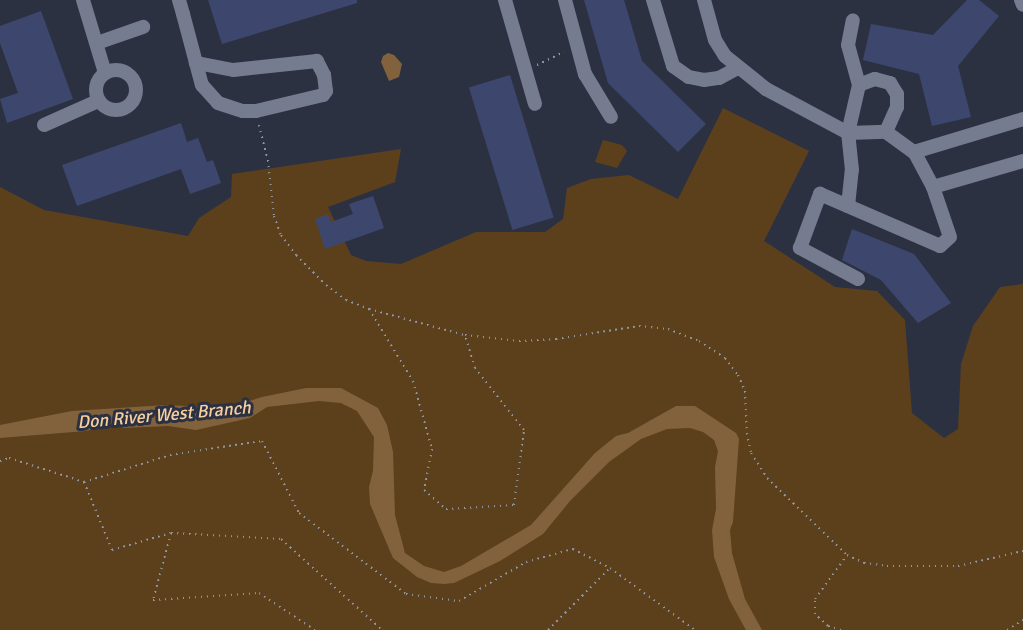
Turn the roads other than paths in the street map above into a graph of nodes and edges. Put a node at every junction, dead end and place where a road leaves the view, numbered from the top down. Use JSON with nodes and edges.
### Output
{"nodes":[{"id":1,"x":179,"y":0,"type":"edge"},
{"id":2,"x":505,"y":0,"type":"edge"},
{"id":3,"x":565,"y":0,"type":"edge"},
{"id":4,"x":653,"y":0,"type":"edge"},
{"id":5,"x":704,"y":0,"type":"edge"},
{"id":6,"x":1022,"y":0,"type":"edge"},
{"id":7,"x":89,"y":2,"type":"edge"},
{"id":8,"x":1023,"y":5,"type":"edge"},
{"id":9,"x":853,"y":20,"type":"dead end"},
{"id":10,"x":143,"y":27,"type":"dead end"},
{"id":11,"x":97,"y":43,"type":"junction"},
{"id":12,"x":196,"y":63,"type":"junction"},
{"id":13,"x":738,"y":68,"type":"junction"},
{"id":14,"x":105,"y":73,"type":"junction"},
{"id":15,"x":860,"y":85,"type":"junction"},
{"id":16,"x":98,"y":100,"type":"junction"},
{"id":17,"x":535,"y":104,"type":"dead end"},
{"id":18,"x":612,"y":117,"type":"dead end"},
{"id":19,"x":1023,"y":120,"type":"edge"},
{"id":20,"x":44,"y":125,"type":"dead end"},
{"id":21,"x":886,"y":132,"type":"junction"},
{"id":22,"x":848,"y":133,"type":"junction"},
{"id":23,"x":914,"y":152,"type":"junction"},
{"id":24,"x":1023,"y":161,"type":"edge"},
{"id":25,"x":933,"y":187,"type":"junction"},
{"id":26,"x":848,"y":206,"type":"junction"},
{"id":27,"x":858,"y":279,"type":"dead end"}],
"edges":[{"from":1,"to":12,"type":"street"},
{"from":2,"to":17,"type":"street"},
{"from":3,"to":18,"type":"street"},
{"from":4,"to":13,"type":"street"},
{"from":5,"to":13,"type":"street"},
{"from":6,"to":8,"type":"street"},
{"from":7,"to":11,"type":"street"},
{"from":9,"to":15,"type":"street"},
{"from":10,"to":11,"type":"street"},
{"from":11,"to":14,"type":"street"},
{"from":12,"to":12,"type":"street"},
{"from":13,"to":22,"type":"street"},
{"from":14,"to":16,"type":"street"},
{"from":14,"to":16,"type":"street"},
{"from":15,"to":21,"type":"street"},
{"from":15,"to":22,"type":"street"},
{"from":16,"to":20,"type":"street"},
{"from":19,"to":23,"type":"street"},
{"from":21,"to":22,"type":"street"},
{"from":21,"to":23,"type":"street"},
{"from":22,"to":26,"type":"street"},
{"from":23,"to":25,"type":"street"},
{"from":24,"to":25,"type":"street"},
{"from":25,"to":26,"type":"street"},
{"from":26,"to":27,"type":"street"}]}
